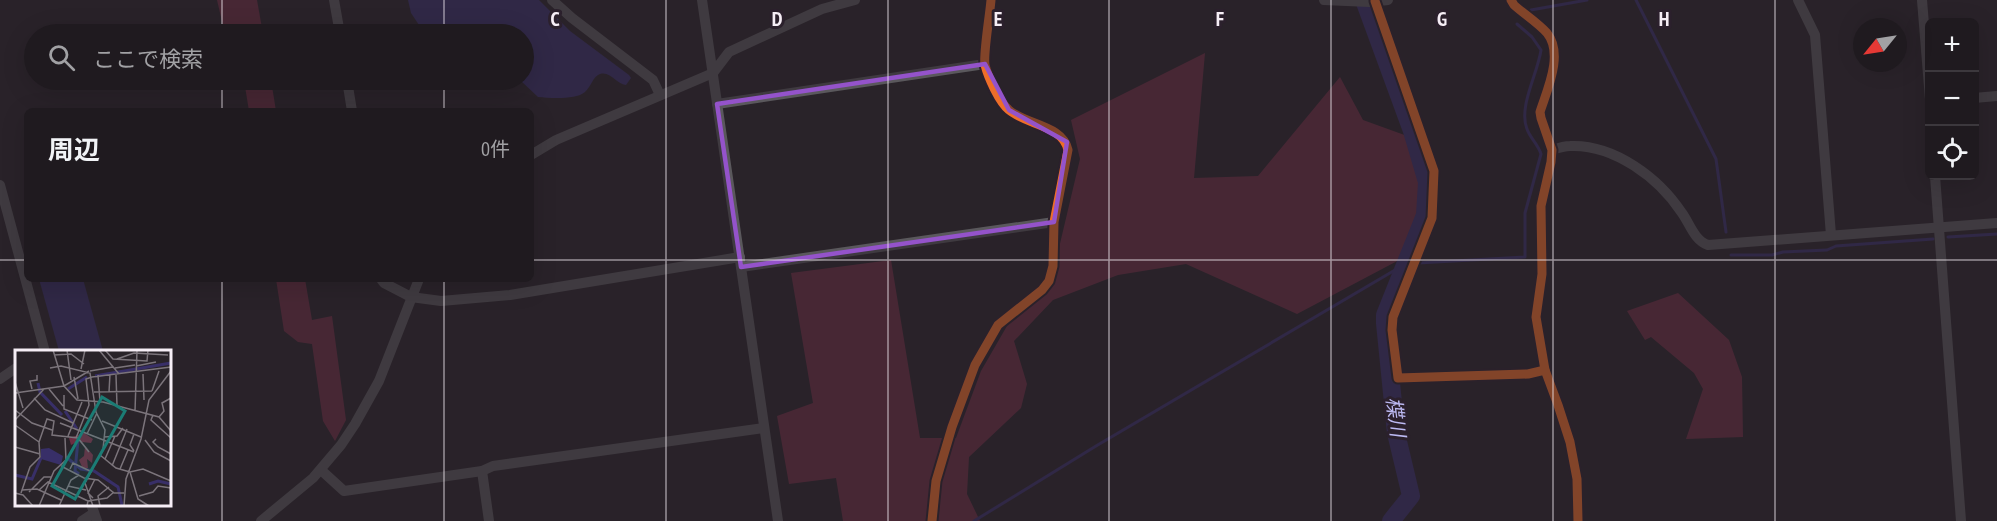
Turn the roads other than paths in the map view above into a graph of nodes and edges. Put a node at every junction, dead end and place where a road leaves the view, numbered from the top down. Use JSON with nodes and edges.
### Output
{"nodes":[{"id":1,"x":334,"y":0,"type":"edge"},
{"id":2,"x":552,"y":0,"type":"edge"},
{"id":3,"x":702,"y":0,"type":"edge"},
{"id":4,"x":855,"y":0,"type":"edge"},
{"id":5,"x":991,"y":0,"type":"edge"},
{"id":6,"x":1324,"y":0,"type":"edge"},
{"id":7,"x":1388,"y":0,"type":"edge"},
{"id":8,"x":1511,"y":0,"type":"edge"},
{"id":9,"x":1798,"y":0,"type":"edge"},
{"id":10,"x":1922,"y":0,"type":"edge"},
{"id":11,"x":1353,"y":1,"type":"edge"},
{"id":12,"x":1373,"y":2,"type":"edge"},
{"id":13,"x":338,"y":24,"type":"edge"},
{"id":14,"x":984,"y":64,"type":"junction"},
{"id":15,"x":1927,"y":72,"type":"edge"},
{"id":16,"x":712,"y":73,"type":"junction"},
{"id":17,"x":349,"y":90,"type":"edge"},
{"id":18,"x":660,"y":95,"type":"junction"},
{"id":19,"x":1997,"y":96,"type":"edge"},
{"id":20,"x":1979,"y":98,"type":"edge"},
{"id":21,"x":717,"y":104,"type":"junction"},
{"id":22,"x":352,"y":108,"type":"edge"},
{"id":23,"x":1552,"y":150,"type":"junction"},
{"id":24,"x":534,"y":153,"type":"edge"},
{"id":25,"x":1935,"y":180,"type":"edge"},
{"id":26,"x":0,"y":186,"type":"edge"},
{"id":27,"x":1054,"y":222,"type":"junction"},
{"id":28,"x":1997,"y":223,"type":"edge"},
{"id":29,"x":1939,"y":227,"type":"junction"},
{"id":30,"x":1831,"y":235,"type":"junction"},
{"id":31,"x":740,"y":262,"type":"junction"},
{"id":32,"x":24,"y":274,"type":"edge"},
{"id":33,"x":26,"y":282,"type":"edge"},
{"id":34,"x":383,"y":282,"type":"edge"},
{"id":35,"x":418,"y":282,"type":"edge"},
{"id":36,"x":411,"y":297,"type":"junction"},
{"id":37,"x":45,"y":350,"type":"edge"},
{"id":38,"x":15,"y":369,"type":"edge"},
{"id":39,"x":1545,"y":370,"type":"junction"},
{"id":40,"x":0,"y":379,"type":"edge"},
{"id":41,"x":764,"y":428,"type":"junction"},
{"id":42,"x":321,"y":470,"type":"junction"},
{"id":43,"x":482,"y":471,"type":"junction"},
{"id":44,"x":94,"y":513,"type":"edge"},
{"id":45,"x":82,"y":521,"type":"edge"},
{"id":46,"x":261,"y":521,"type":"edge"},
{"id":47,"x":489,"y":521,"type":"edge"},
{"id":48,"x":778,"y":521,"type":"edge"},
{"id":49,"x":932,"y":521,"type":"edge"},
{"id":50,"x":1578,"y":521,"type":"edge"},
{"id":51,"x":1961,"y":521,"type":"edge"}],
"edges":[{"from":1,"to":13,"type":"street"},
{"from":2,"to":18,"type":"street"},
{"from":3,"to":16,"type":"street"},
{"from":4,"to":16,"type":"street"},
{"from":5,"to":14,"type":"street"},
{"from":6,"to":11,"type":"street"},
{"from":7,"to":12,"type":"street"},
{"from":8,"to":23,"type":"street"},
{"from":9,"to":30,"type":"street"},
{"from":10,"to":15,"type":"street"},
{"from":11,"to":12,"type":"street"},
{"from":12,"to":39,"type":"street"},
{"from":14,"to":21,"type":"street"},
{"from":14,"to":27,"type":"street"},
{"from":16,"to":18,"type":"street"},
{"from":16,"to":21,"type":"street"},
{"from":17,"to":22,"type":"street"},
{"from":18,"to":24,"type":"street"},
{"from":19,"to":20,"type":"street"},
{"from":21,"to":31,"type":"street"},
{"from":23,"to":30,"type":"street"},
{"from":23,"to":39,"type":"street"},
{"from":25,"to":29,"type":"street"},
{"from":26,"to":32,"type":"street"},
{"from":27,"to":31,"type":"street"},
{"from":27,"to":49,"type":"street"},
{"from":28,"to":29,"type":"street"},
{"from":29,"to":30,"type":"street"},
{"from":29,"to":51,"type":"street"},
{"from":31,"to":36,"type":"street"},
{"from":31,"to":41,"type":"street"},
{"from":33,"to":37,"type":"street"},
{"from":34,"to":36,"type":"street"},
{"from":35,"to":36,"type":"street"},
{"from":36,"to":42,"type":"street"},
{"from":38,"to":40,"type":"street"},
{"from":39,"to":50,"type":"street"},
{"from":41,"to":43,"type":"street"},
{"from":41,"to":48,"type":"street"},
{"from":42,"to":43,"type":"street"},
{"from":42,"to":46,"type":"street"},
{"from":43,"to":47,"type":"street"},
{"from":44,"to":45,"type":"street"}]}
